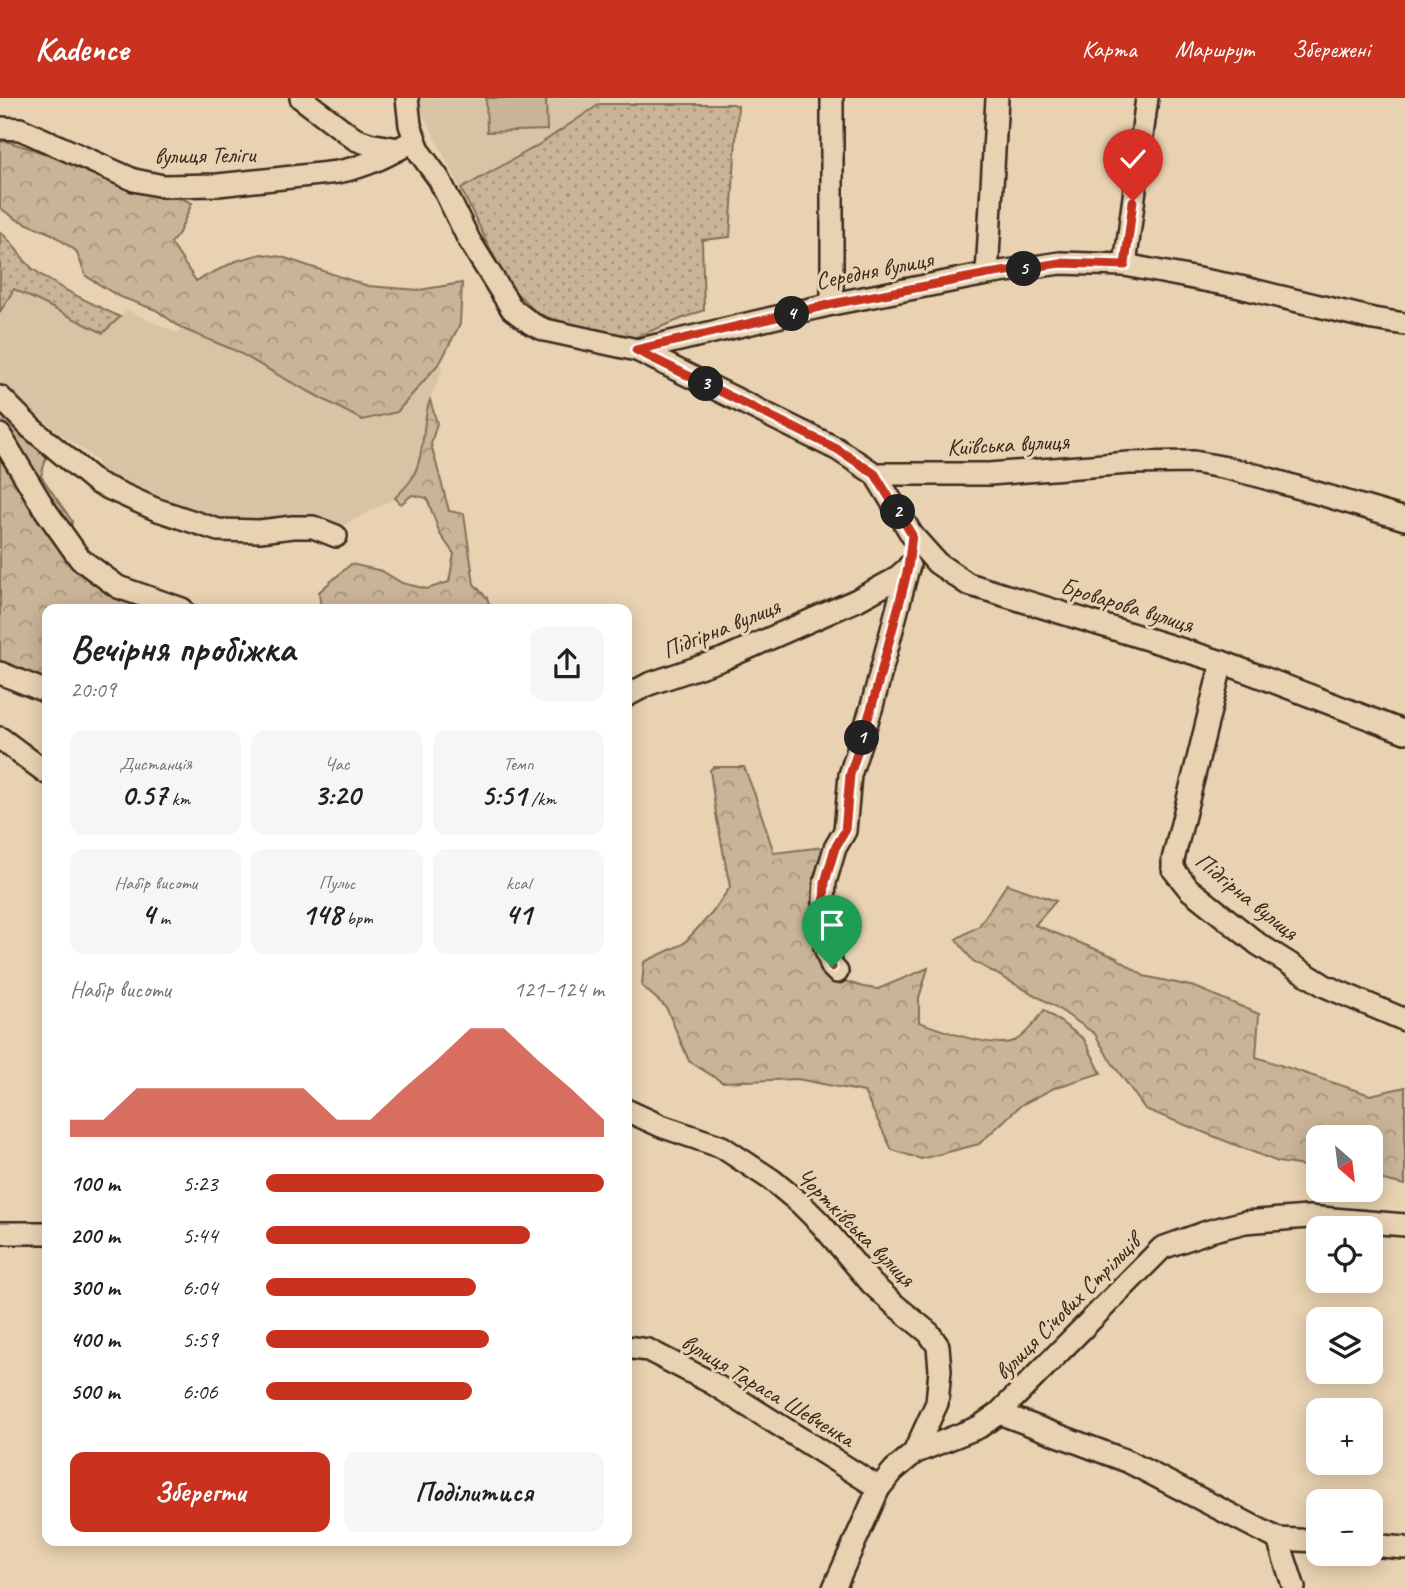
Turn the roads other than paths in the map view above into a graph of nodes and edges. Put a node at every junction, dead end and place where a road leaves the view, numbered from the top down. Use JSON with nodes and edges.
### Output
{"nodes":[{"id":1,"x":300,"y":98,"type":"edge"},
{"id":2,"x":407,"y":98,"type":"edge"},
{"id":3,"x":832,"y":98,"type":"edge"},
{"id":4,"x":998,"y":98,"type":"edge"},
{"id":5,"x":1147,"y":98,"type":"edge"},
{"id":6,"x":0,"y":128,"type":"edge"},
{"id":7,"x":407,"y":144,"type":"junction"},
{"id":8,"x":1125,"y":265,"type":"junction"},
{"id":9,"x":988,"y":274,"type":"junction"},
{"id":10,"x":832,"y":304,"type":"junction"},
{"id":11,"x":1405,"y":324,"type":"edge"},
{"id":12,"x":636,"y":350,"type":"junction"},
{"id":13,"x":0,"y":397,"type":"edge"},
{"id":14,"x":0,"y":435,"type":"edge"},
{"id":15,"x":875,"y":474,"type":"junction"},
{"id":16,"x":1405,"y":519,"type":"edge"},
{"id":17,"x":912,"y":535,"type":"junction"},
{"id":18,"x":336,"y":536,"type":"dead end"},
{"id":19,"x":908,"y":568,"type":"junction"},
{"id":20,"x":167,"y":604,"type":"edge"},
{"id":21,"x":1222,"y":662,"type":"junction"},
{"id":22,"x":0,"y":673,"type":"edge"},
{"id":23,"x":42,"y":690,"type":"edge"},
{"id":24,"x":632,"y":693,"type":"edge"},
{"id":25,"x":1405,"y":732,"type":"edge"},
{"id":26,"x":0,"y":738,"type":"edge"},
{"id":27,"x":42,"y":769,"type":"edge"},
{"id":28,"x":837,"y":972,"type":"dead end"},
{"id":29,"x":1405,"y":1020,"type":"edge"},
{"id":30,"x":632,"y":1113,"type":"edge"},
{"id":31,"x":1405,"y":1225,"type":"edge"},
{"id":32,"x":0,"y":1233,"type":"edge"},
{"id":33,"x":42,"y":1233,"type":"edge"},
{"id":34,"x":632,"y":1348,"type":"edge"},
{"id":35,"x":999,"y":1413,"type":"junction"},
{"id":36,"x":914,"y":1453,"type":"junction"},
{"id":37,"x":879,"y":1488,"type":"junction"},
{"id":38,"x":1278,"y":1539,"type":"junction"},
{"id":39,"x":1306,"y":1540,"type":"edge"},
{"id":40,"x":1383,"y":1546,"type":"edge"},
{"id":41,"x":1405,"y":1548,"type":"edge"},
{"id":42,"x":834,"y":1588,"type":"edge"},
{"id":43,"x":1294,"y":1588,"type":"edge"}],
"edges":[{"from":1,"to":7,"type":"street"},
{"from":2,"to":7,"type":"street","name":"Середня вулиця"},
{"from":3,"to":10,"type":"street"},
{"from":4,"to":9,"type":"street"},
{"from":5,"to":8,"type":"street"},
{"from":6,"to":7,"type":"street","name":"вулиця Теліги"},
{"from":7,"to":12,"type":"street","name":"Середня вулиця"},
{"from":8,"to":9,"type":"street","name":"Середня вулиця"},
{"from":8,"to":11,"type":"street","name":"Середня вулиця"},
{"from":9,"to":10,"type":"street","name":"Середня вулиця"},
{"from":10,"to":12,"type":"street","name":"Середня вулиця"},
{"from":12,"to":15,"type":"street"},
{"from":13,"to":18,"type":"street"},
{"from":14,"to":20,"type":"street"},
{"from":15,"to":16,"type":"street","name":"Київська вулиця"},
{"from":15,"to":17,"type":"street","name":"Броварова вулиця"},
{"from":17,"to":19,"type":"street"},
{"from":17,"to":21,"type":"street","name":"Броварова вулиця"},
{"from":19,"to":24,"type":"street","name":"Підгірна вулиця"},
{"from":19,"to":28,"type":"street"},
{"from":21,"to":25,"type":"street","name":"Броварова вулиця"},
{"from":21,"to":29,"type":"street","name":"Підгірна вулиця"},
{"from":22,"to":23,"type":"street"},
{"from":26,"to":27,"type":"street"},
{"from":30,"to":36,"type":"street","name":"Чортківська вулиця"},
{"from":31,"to":35,"type":"street","name":"вулиця Січових Стрільців"},
{"from":32,"to":33,"type":"street"},
{"from":34,"to":37,"type":"street","name":"вулиця Тараса Шевченка"},
{"from":35,"to":36,"type":"street"},
{"from":35,"to":38,"type":"street","name":"вулиця Січових Стрільців"},
{"from":36,"to":37,"type":"street"},
{"from":37,"to":42,"type":"street"},
{"from":38,"to":39,"type":"street"},
{"from":38,"to":43,"type":"street"},
{"from":40,"to":41,"type":"street"}]}
